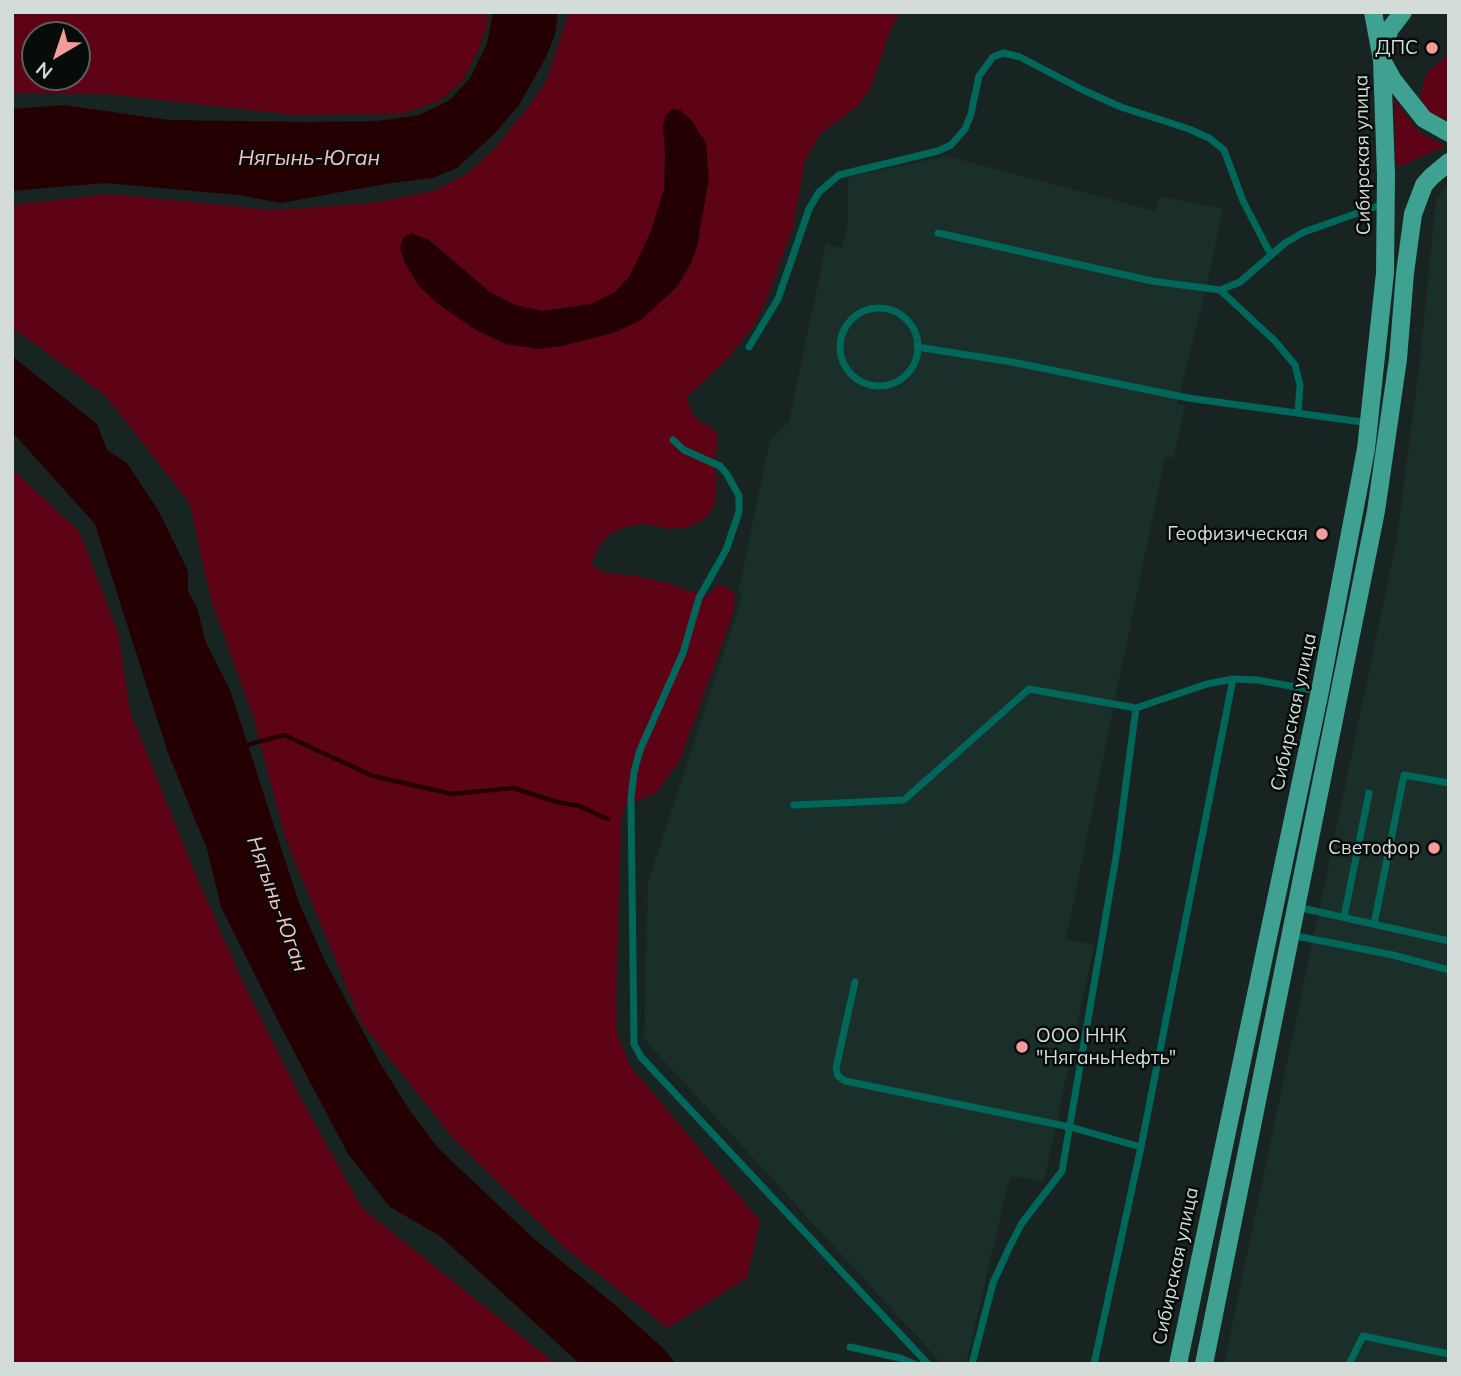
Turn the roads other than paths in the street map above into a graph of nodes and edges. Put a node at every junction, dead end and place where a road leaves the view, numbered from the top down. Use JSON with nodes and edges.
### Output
{"nodes":[{"id":1,"x":1373,"y":12,"type":"edge"},
{"id":2,"x":1403,"y":12,"type":"edge"},
{"id":3,"x":1382,"y":57,"type":"junction"},
{"id":4,"x":1449,"y":132,"type":"edge"},
{"id":5,"x":1449,"y":162,"type":"edge"},
{"id":6,"x":1385,"y":203,"type":"junction"},
{"id":7,"x":938,"y":233,"type":"dead end"},
{"id":8,"x":1271,"y":255,"type":"junction"},
{"id":9,"x":1220,"y":290,"type":"junction"},
{"id":10,"x":749,"y":347,"type":"dead end"},
{"id":11,"x":917,"y":347,"type":"junction"},
{"id":12,"x":1298,"y":413,"type":"junction"},
{"id":13,"x":1369,"y":424,"type":"junction"},
{"id":14,"x":673,"y":440,"type":"dead end"},
{"id":15,"x":1233,"y":679,"type":"junction"},
{"id":16,"x":1320,"y":691,"type":"junction"},
{"id":17,"x":1136,"y":708,"type":"junction"},
{"id":18,"x":1449,"y":783,"type":"edge"},
{"id":19,"x":1369,"y":793,"type":"dead end"},
{"id":20,"x":794,"y":805,"type":"dead end"},
{"id":21,"x":1296,"y":907,"type":"junction"},
{"id":22,"x":1344,"y":918,"type":"junction"},
{"id":23,"x":1374,"y":924,"type":"junction"},
{"id":24,"x":1291,"y":934,"type":"junction"},
{"id":25,"x":1449,"y":941,"type":"edge"},
{"id":26,"x":1449,"y":970,"type":"edge"},
{"id":27,"x":855,"y":982,"type":"dead end"},
{"id":28,"x":1070,"y":1127,"type":"junction"},
{"id":29,"x":1141,"y":1147,"type":"junction"},
{"id":30,"x":1190,"y":1300,"type":"junction"},
{"id":31,"x":1216,"y":1306,"type":"junction"},
{"id":32,"x":850,"y":1347,"type":"dead end"},
{"id":33,"x":1449,"y":1354,"type":"edge"},
{"id":34,"x":914,"y":1364,"type":"edge"},
{"id":35,"x":928,"y":1364,"type":"edge"},
{"id":36,"x":972,"y":1364,"type":"edge"},
{"id":37,"x":1094,"y":1364,"type":"edge"},
{"id":38,"x":1178,"y":1364,"type":"edge"},
{"id":39,"x":1204,"y":1364,"type":"edge"},
{"id":40,"x":1349,"y":1364,"type":"edge"}],
"edges":[{"from":1,"to":3,"type":"main road"},
{"from":2,"to":3,"type":"main road"},
{"from":3,"to":4,"type":"main road"},
{"from":3,"to":6,"type":"main road","name":"Сибирская улица"},
{"from":5,"to":21,"type":"main road"},
{"from":6,"to":8,"type":"lane"},
{"from":6,"to":13,"type":"main road","name":"Сибирская улица"},
{"from":7,"to":9,"type":"lane"},
{"from":8,"to":9,"type":"lane"},
{"from":8,"to":10,"type":"lane"},
{"from":9,"to":12,"type":"lane"},
{"from":11,"to":11,"type":"lane"},
{"from":11,"to":12,"type":"lane"},
{"from":12,"to":13,"type":"lane"},
{"from":13,"to":16,"type":"main road","name":"Сибирская улица"},
{"from":14,"to":35,"type":"lane"},
{"from":15,"to":16,"type":"lane"},
{"from":15,"to":17,"type":"lane"},
{"from":15,"to":29,"type":"lane"},
{"from":16,"to":30,"type":"main road","name":"Сибирская улица"},
{"from":17,"to":20,"type":"lane"},
{"from":17,"to":28,"type":"lane"},
{"from":18,"to":23,"type":"lane"},
{"from":19,"to":22,"type":"lane"},
{"from":21,"to":22,"type":"lane"},
{"from":21,"to":24,"type":"main road"},
{"from":22,"to":23,"type":"lane"},
{"from":23,"to":25,"type":"lane"},
{"from":24,"to":26,"type":"lane"},
{"from":24,"to":31,"type":"main road"},
{"from":27,"to":28,"type":"lane"},
{"from":28,"to":29,"type":"lane"},
{"from":28,"to":36,"type":"lane"},
{"from":29,"to":37,"type":"lane"},
{"from":30,"to":31,"type":"main road"},
{"from":30,"to":38,"type":"main road","name":"Сибирская улица"},
{"from":31,"to":39,"type":"main road"},
{"from":32,"to":34,"type":"lane"},
{"from":33,"to":40,"type":"lane"}]}
